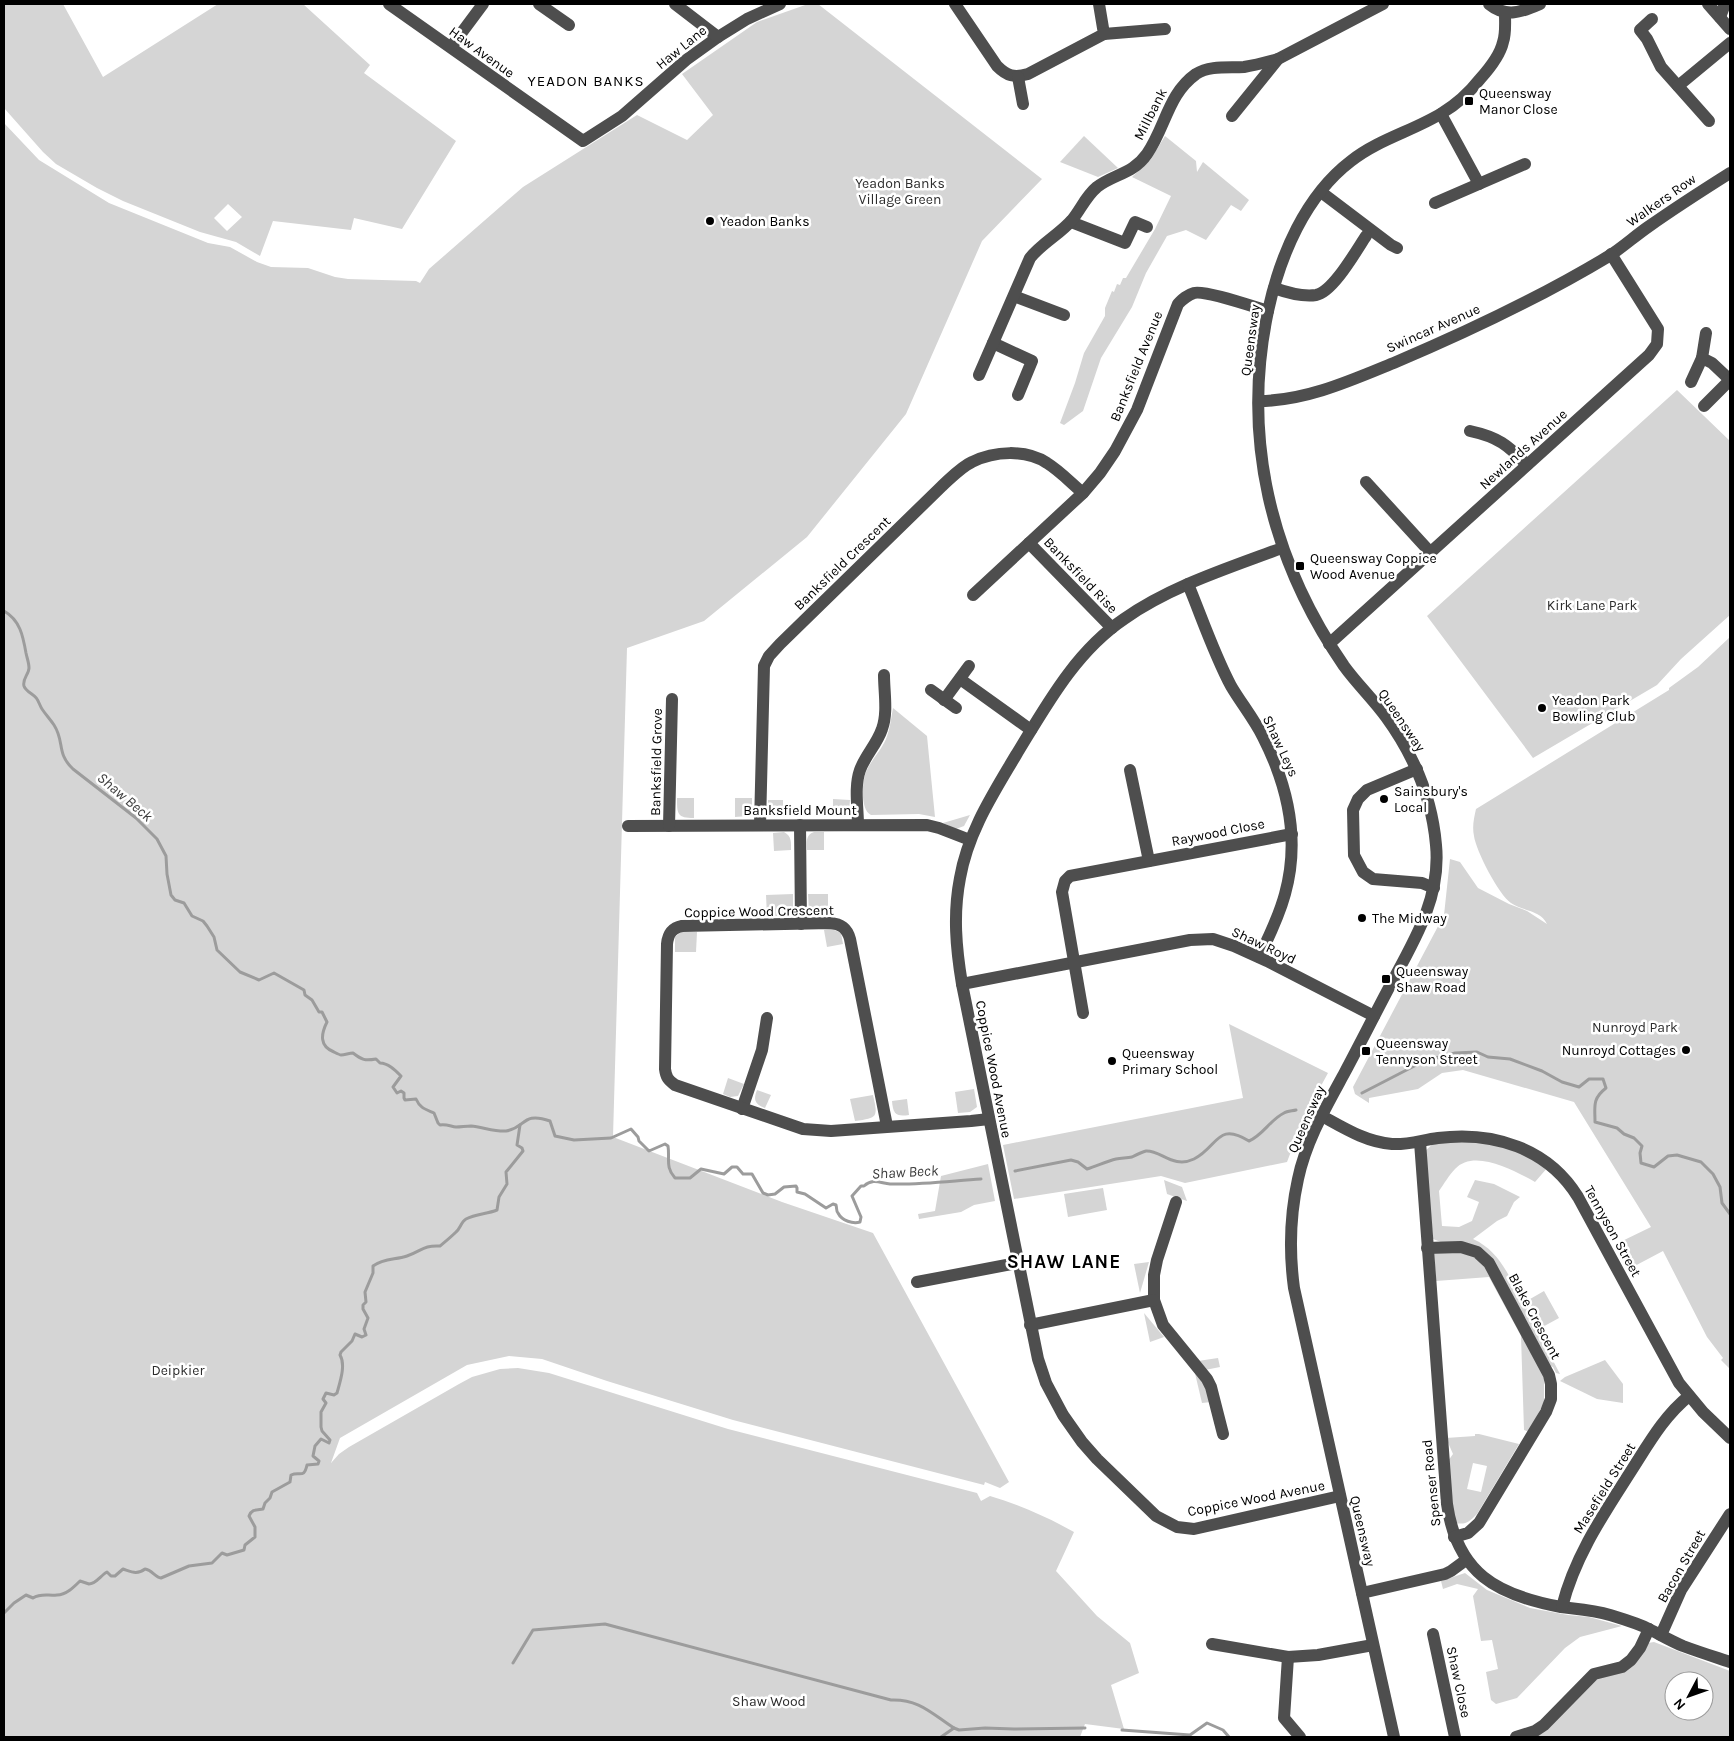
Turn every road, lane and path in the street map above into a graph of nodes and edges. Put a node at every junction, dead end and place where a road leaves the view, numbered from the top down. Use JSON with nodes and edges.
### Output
{"nodes":[{"id":1,"x":389,"y":4,"type":"edge"},
{"id":2,"x":483,"y":4,"type":"edge"},
{"id":3,"x":539,"y":4,"type":"edge"},
{"id":4,"x":675,"y":4,"type":"edge"},
{"id":5,"x":780,"y":4,"type":"edge"},
{"id":6,"x":955,"y":4,"type":"edge"},
{"id":7,"x":1099,"y":4,"type":"edge"},
{"id":8,"x":1383,"y":4,"type":"edge"},
{"id":9,"x":1489,"y":4,"type":"edge"},
{"id":10,"x":1540,"y":4,"type":"edge"},
{"id":11,"x":1708,"y":4,"type":"edge"},
{"id":12,"x":1725,"y":4,"type":"edge"},
{"id":13,"x":1505,"y":13,"type":"junction"},
{"id":14,"x":1720,"y":17,"type":"junction"},
{"id":15,"x":1652,"y":19,"type":"dead end"},
{"id":16,"x":569,"y":25,"type":"dead end"},
{"id":17,"x":1166,"y":29,"type":"dead end"},
{"id":18,"x":1730,"y":29,"type":"edge"},
{"id":19,"x":1104,"y":34,"type":"junction"},
{"id":20,"x":718,"y":36,"type":"junction"},
{"id":21,"x":1730,"y":43,"type":"edge"},
{"id":22,"x":451,"y":47,"type":"junction"},
{"id":23,"x":1278,"y":59,"type":"junction"},
{"id":24,"x":1018,"y":77,"type":"junction"},
{"id":25,"x":1678,"y":86,"type":"junction"},
{"id":26,"x":1023,"y":104,"type":"dead end"},
{"id":27,"x":1441,"y":114,"type":"junction"},
{"id":28,"x":1232,"y":116,"type":"dead end"},
{"id":29,"x":1709,"y":121,"type":"dead end"},
{"id":30,"x":583,"y":141,"type":"joint"},
{"id":31,"x":1525,"y":164,"type":"dead end"},
{"id":32,"x":1730,"y":172,"type":"edge"},
{"id":33,"x":1479,"y":184,"type":"junction"},
{"id":34,"x":1321,"y":192,"type":"junction"},
{"id":35,"x":1435,"y":203,"type":"dead end"},
{"id":36,"x":1071,"y":222,"type":"junction"},
{"id":37,"x":1147,"y":227,"type":"dead end"},
{"id":38,"x":1366,"y":236,"type":"dead end"},
{"id":39,"x":1397,"y":248,"type":"dead end"},
{"id":40,"x":1611,"y":254,"type":"junction"},
{"id":41,"x":1274,"y":288,"type":"junction"},
{"id":42,"x":1014,"y":296,"type":"junction"},
{"id":43,"x":1268,"y":310,"type":"junction"},
{"id":44,"x":1064,"y":315,"type":"dead end"},
{"id":45,"x":1706,"y":333,"type":"dead end"},
{"id":46,"x":993,"y":344,"type":"junction"},
{"id":47,"x":1702,"y":358,"type":"junction"},
{"id":48,"x":979,"y":375,"type":"dead end"},
{"id":49,"x":1730,"y":380,"type":"edge"},
{"id":50,"x":1691,"y":382,"type":"dead end"},
{"id":51,"x":1018,"y":394,"type":"dead end"},
{"id":52,"x":1259,"y":401,"type":"junction"},
{"id":53,"x":1704,"y":406,"type":"dead end"},
{"id":54,"x":1470,"y":431,"type":"dead end"},
{"id":55,"x":1527,"y":465,"type":"junction"},
{"id":56,"x":1366,"y":482,"type":"dead end"},
{"id":57,"x":1083,"y":493,"type":"junction"},
{"id":58,"x":1029,"y":543,"type":"junction"},
{"id":59,"x":1282,"y":548,"type":"junction"},
{"id":60,"x":1430,"y":552,"type":"junction"},
{"id":61,"x":1188,"y":584,"type":"junction"},
{"id":62,"x":973,"y":595,"type":"dead end"},
{"id":63,"x":1112,"y":628,"type":"junction"},
{"id":64,"x":1329,"y":644,"type":"junction"},
{"id":65,"x":969,"y":666,"type":"dead end"},
{"id":66,"x":884,"y":675,"type":"dead end"},
{"id":67,"x":960,"y":679,"type":"junction"},
{"id":68,"x":931,"y":690,"type":"dead end"},
{"id":69,"x":672,"y":699,"type":"dead end"},
{"id":70,"x":944,"y":700,"type":"junction"},
{"id":71,"x":956,"y":708,"type":"dead end"},
{"id":72,"x":1031,"y":730,"type":"junction"},
{"id":73,"x":1417,"y":769,"type":"junction"},
{"id":74,"x":1130,"y":770,"type":"dead end"},
{"id":75,"x":760,"y":825,"type":"junction"},
{"id":76,"x":800,"y":825,"type":"junction"},
{"id":77,"x":858,"y":825,"type":"junction"},
{"id":78,"x":628,"y":826,"type":"dead end"},
{"id":79,"x":669,"y":826,"type":"junction"},
{"id":80,"x":1292,"y":834,"type":"junction"},
{"id":81,"x":970,"y":840,"type":"junction"},
{"id":82,"x":1149,"y":860,"type":"junction"},
{"id":83,"x":1434,"y":888,"type":"junction"},
{"id":84,"x":800,"y":924,"type":"junction"},
{"id":85,"x":1259,"y":957,"type":"junction"},
{"id":86,"x":1074,"y":962,"type":"junction"},
{"id":87,"x":962,"y":984,"type":"junction"},
{"id":88,"x":1083,"y":1013,"type":"dead end"},
{"id":89,"x":1374,"y":1016,"type":"junction"},
{"id":90,"x":767,"y":1018,"type":"dead end"},
{"id":91,"x":742,"y":1109,"type":"junction"},
{"id":92,"x":1322,"y":1116,"type":"junction"},
{"id":93,"x":989,"y":1119,"type":"junction"},
{"id":94,"x":887,"y":1126,"type":"junction"},
{"id":95,"x":1420,"y":1142,"type":"junction"},
{"id":96,"x":1177,"y":1202,"type":"dead end"},
{"id":97,"x":1427,"y":1248,"type":"junction"},
{"id":98,"x":1017,"y":1263,"type":"junction"},
{"id":99,"x":917,"y":1282,"type":"dead end"},
{"id":100,"x":1154,"y":1300,"type":"junction"},
{"id":101,"x":1030,"y":1325,"type":"junction"},
{"id":102,"x":1689,"y":1396,"type":"junction"},
{"id":103,"x":1223,"y":1434,"type":"dead end"},
{"id":104,"x":1730,"y":1438,"type":"edge"},
{"id":105,"x":1340,"y":1496,"type":"junction"},
{"id":106,"x":1730,"y":1514,"type":"edge"},
{"id":107,"x":1454,"y":1537,"type":"junction"},
{"id":108,"x":1466,"y":1560,"type":"junction"},
{"id":109,"x":1362,"y":1593,"type":"junction"},
{"id":110,"x":1562,"y":1607,"type":"junction"},
{"id":111,"x":1649,"y":1629,"type":"junction"},
{"id":112,"x":1433,"y":1634,"type":"dead end"},
{"id":113,"x":1661,"y":1636,"type":"junction"},
{"id":114,"x":1212,"y":1644,"type":"dead end"},
{"id":115,"x":1373,"y":1645,"type":"junction"},
{"id":116,"x":1288,"y":1657,"type":"junction"},
{"id":117,"x":1730,"y":1662,"type":"edge"},
{"id":118,"x":1300,"y":1737,"type":"edge"},
{"id":119,"x":1394,"y":1737,"type":"edge"},
{"id":120,"x":1455,"y":1737,"type":"edge"},
{"id":121,"x":1516,"y":1737,"type":"edge"}],
"edges":[{"from":1,"to":22,"type":"street","name":"Haw Avenue"},
{"from":2,"to":22,"type":"street"},
{"from":3,"to":16,"type":"street"},
{"from":4,"to":20,"type":"street"},
{"from":5,"to":20,"type":"street","name":"Haw Lane"},
{"from":6,"to":24,"type":"street"},
{"from":7,"to":19,"type":"street"},
{"from":8,"to":23,"type":"street"},
{"from":9,"to":13,"type":"street"},
{"from":10,"to":13,"type":"street"},
{"from":11,"to":14,"type":"street"},
{"from":12,"to":14,"type":"street"},
{"from":13,"to":27,"type":"street","name":"Queensway"},
{"from":14,"to":18,"type":"street"},
{"from":15,"to":25,"type":"street"},
{"from":17,"to":19,"type":"street"},
{"from":19,"to":24,"type":"street"},
{"from":20,"to":30,"type":"street","name":"Haw Lane"},
{"from":21,"to":25,"type":"street"},
{"from":22,"to":30,"type":"street","name":"Haw Avenue"},
{"from":23,"to":28,"type":"street"},
{"from":23,"to":36,"type":"street","name":"Millbank"},
{"from":24,"to":26,"type":"street"},
{"from":25,"to":29,"type":"street"},
{"from":27,"to":33,"type":"street"},
{"from":27,"to":34,"type":"street","name":"Queensway"},
{"from":31,"to":33,"type":"street"},
{"from":32,"to":40,"type":"street","name":"Walkers Row"},
{"from":33,"to":35,"type":"street"},
{"from":34,"to":39,"type":"street"},
{"from":34,"to":41,"type":"street","name":"Queensway"},
{"from":36,"to":37,"type":"street"},
{"from":36,"to":42,"type":"street","name":"Millbank"},
{"from":38,"to":41,"type":"street"},
{"from":40,"to":52,"type":"street","name":"Swincar Avenue"},
{"from":40,"to":55,"type":"street","name":"Newlands Avenue"},
{"from":41,"to":43,"type":"street","name":"Queensway"},
{"from":42,"to":44,"type":"street"},
{"from":42,"to":46,"type":"street","name":"Millbank"},
{"from":43,"to":52,"type":"street","name":"Queensway"},
{"from":43,"to":57,"type":"street","name":"Banksfield Avenue"},
{"from":45,"to":47,"type":"street"},
{"from":46,"to":48,"type":"street","name":"Millbank"},
{"from":46,"to":51,"type":"street"},
{"from":47,"to":49,"type":"street"},
{"from":47,"to":50,"type":"street"},
{"from":49,"to":53,"type":"street"},
{"from":52,"to":59,"type":"street","name":"Queensway"},
{"from":54,"to":55,"type":"street"},
{"from":55,"to":60,"type":"street","name":"Newlands Avenue"},
{"from":56,"to":60,"type":"street"},
{"from":57,"to":58,"type":"street","name":"Banksfield Avenue"},
{"from":57,"to":75,"type":"street","name":"Banksfield Crescent"},
{"from":58,"to":62,"type":"street","name":"Banksfield Avenue"},
{"from":58,"to":63,"type":"street","name":"Banksfield Rise"},
{"from":59,"to":61,"type":"street","name":"Coppice Wood Avenue"},
{"from":59,"to":64,"type":"street","name":"Queensway"},
{"from":60,"to":64,"type":"street","name":"Newlands Avenue"},
{"from":61,"to":63,"type":"street","name":"Coppice Wood Avenue"},
{"from":61,"to":80,"type":"street","name":"Shaw Leys"},
{"from":63,"to":72,"type":"street","name":"Coppice Wood Avenue"},
{"from":64,"to":73,"type":"street","name":"Queensway"},
{"from":65,"to":67,"type":"street"},
{"from":66,"to":77,"type":"street"},
{"from":67,"to":70,"type":"street"},
{"from":67,"to":72,"type":"street"},
{"from":68,"to":70,"type":"street"},
{"from":69,"to":79,"type":"street","name":"Banksfield Grove"},
{"from":70,"to":71,"type":"street"},
{"from":72,"to":81,"type":"street","name":"Coppice Wood Avenue"},
{"from":73,"to":83,"type":"street","name":"Queensway"},
{"from":73,"to":83,"type":"street"},
{"from":74,"to":82,"type":"street"},
{"from":75,"to":76,"type":"street","name":"Banksfield Mount"},
{"from":75,"to":79,"type":"street","name":"Banksfield Mount"},
{"from":76,"to":77,"type":"street","name":"Banksfield Mount"},
{"from":76,"to":84,"type":"street"},
{"from":77,"to":81,"type":"street","name":"Banksfield Mount"},
{"from":78,"to":79,"type":"street","name":"Banksfield Mount"},
{"from":80,"to":82,"type":"street","name":"Raywood Close"},
{"from":80,"to":85,"type":"street","name":"Shaw Leys"},
{"from":81,"to":87,"type":"street","name":"Coppice Wood Avenue"},
{"from":82,"to":86,"type":"street","name":"Raywood Close"},
{"from":83,"to":89,"type":"street","name":"Queensway"},
{"from":84,"to":91,"type":"street","name":"Coppice Wood Crescent"},
{"from":84,"to":94,"type":"street","name":"Coppice Wood Crescent"},
{"from":85,"to":86,"type":"street","name":"Shaw Royd"},
{"from":85,"to":89,"type":"street","name":"Shaw Royd"},
{"from":86,"to":87,"type":"street","name":"Shaw Royd"},
{"from":86,"to":88,"type":"street"},
{"from":87,"to":93,"type":"street","name":"Coppice Wood Avenue"},
{"from":89,"to":92,"type":"street","name":"Queensway"},
{"from":90,"to":91,"type":"street"},
{"from":91,"to":94,"type":"street","name":"Coppice Wood Crescent"},
{"from":92,"to":95,"type":"street","name":"Tennyson Street"},
{"from":92,"to":105,"type":"street","name":"Queensway"},
{"from":93,"to":94,"type":"street","name":"Coppice Wood Crescent"},
{"from":93,"to":98,"type":"street","name":"Coppice Wood Avenue"},
{"from":95,"to":97,"type":"street","name":"Spenser Road"},
{"from":95,"to":102,"type":"street","name":"Tennyson Street"},
{"from":96,"to":100,"type":"street"},
{"from":97,"to":107,"type":"street","name":"Spenser Road"},
{"from":97,"to":107,"type":"street","name":"Blake Crescent"},
{"from":98,"to":99,"type":"street"},
{"from":98,"to":101,"type":"street","name":"Coppice Wood Avenue"},
{"from":100,"to":101,"type":"street"},
{"from":100,"to":103,"type":"street"},
{"from":101,"to":105,"type":"street","name":"Coppice Wood Avenue"},
{"from":102,"to":104,"type":"street","name":"Tennyson Street"},
{"from":102,"to":110,"type":"street","name":"Masefield Street"},
{"from":105,"to":109,"type":"street","name":"Queensway"},
{"from":106,"to":113,"type":"street","name":"Bacon Street"},
{"from":107,"to":108,"type":"street","name":"Spenser Road"},
{"from":108,"to":109,"type":"street"},
{"from":108,"to":110,"type":"street","name":"Spenser Road"},
{"from":109,"to":115,"type":"street","name":"Queensway"},
{"from":110,"to":111,"type":"street","name":"Spenser Road"},
{"from":111,"to":113,"type":"street","name":"Spenser Road"},
{"from":111,"to":121,"type":"street"},
{"from":112,"to":120,"type":"street","name":"Shaw Close"},
{"from":113,"to":117,"type":"street","name":"Spenser Road"},
{"from":114,"to":116,"type":"street"},
{"from":115,"to":116,"type":"street"},
{"from":115,"to":119,"type":"street","name":"Queensway"},
{"from":116,"to":118,"type":"street"}]}
